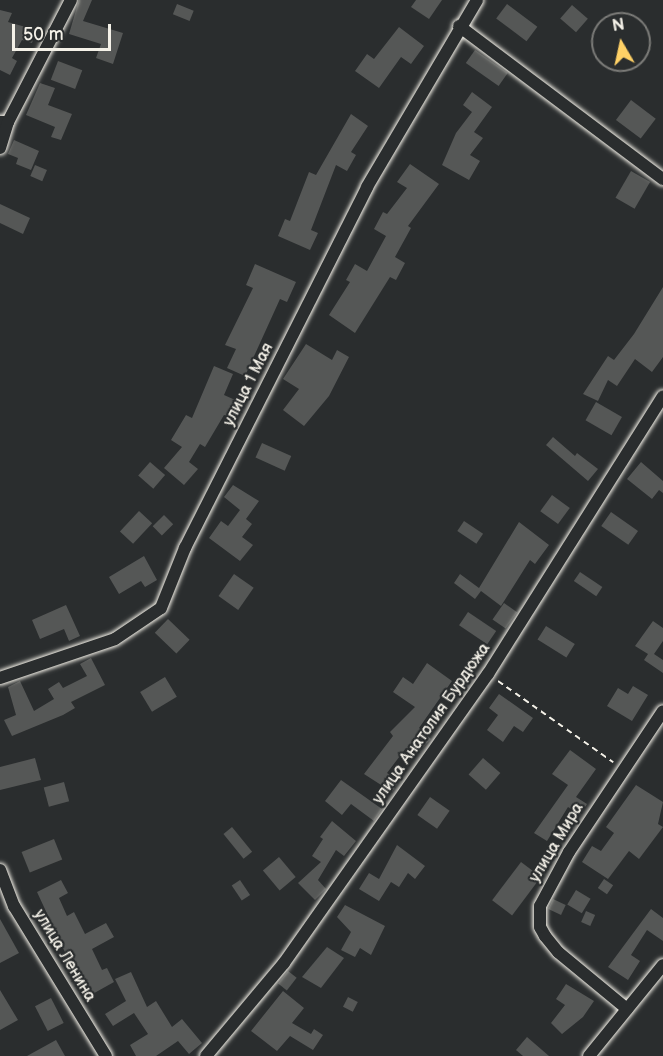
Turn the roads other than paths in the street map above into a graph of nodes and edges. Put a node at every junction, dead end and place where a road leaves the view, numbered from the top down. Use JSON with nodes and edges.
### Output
{"nodes":[{"id":1,"x":71,"y":0,"type":"edge"},
{"id":2,"x":477,"y":0,"type":"edge"},
{"id":3,"x":459,"y":26,"type":"junction"},
{"id":4,"x":4,"y":122,"type":"edge"},
{"id":5,"x":0,"y":148,"type":"edge"},
{"id":6,"x":663,"y":179,"type":"edge"},
{"id":7,"x":663,"y":396,"type":"edge"},
{"id":8,"x":0,"y":678,"type":"edge"},
{"id":9,"x":663,"y":711,"type":"edge"},
{"id":10,"x":0,"y":870,"type":"edge"},
{"id":11,"x":663,"y":965,"type":"edge"},
{"id":12,"x":627,"y":1009,"type":"junction"},
{"id":13,"x":106,"y":1056,"type":"edge"},
{"id":14,"x":206,"y":1056,"type":"edge"},
{"id":15,"x":589,"y":1056,"type":"edge"}],
"edges":[{"from":1,"to":4,"type":"street"},
{"from":2,"to":3,"type":"street","name":"улица 1 Мая"},
{"from":3,"to":6,"type":"street"},
{"from":3,"to":8,"type":"street","name":"улица 1 Мая"},
{"from":4,"to":5,"type":"street"},
{"from":7,"to":14,"type":"street","name":"улица Анатолия Бурдюжа"},
{"from":9,"to":12,"type":"street","name":"улица Мира"},
{"from":10,"to":13,"type":"street","name":"улица Ленина"},
{"from":11,"to":12,"type":"street"},
{"from":12,"to":15,"type":"street"}]}
